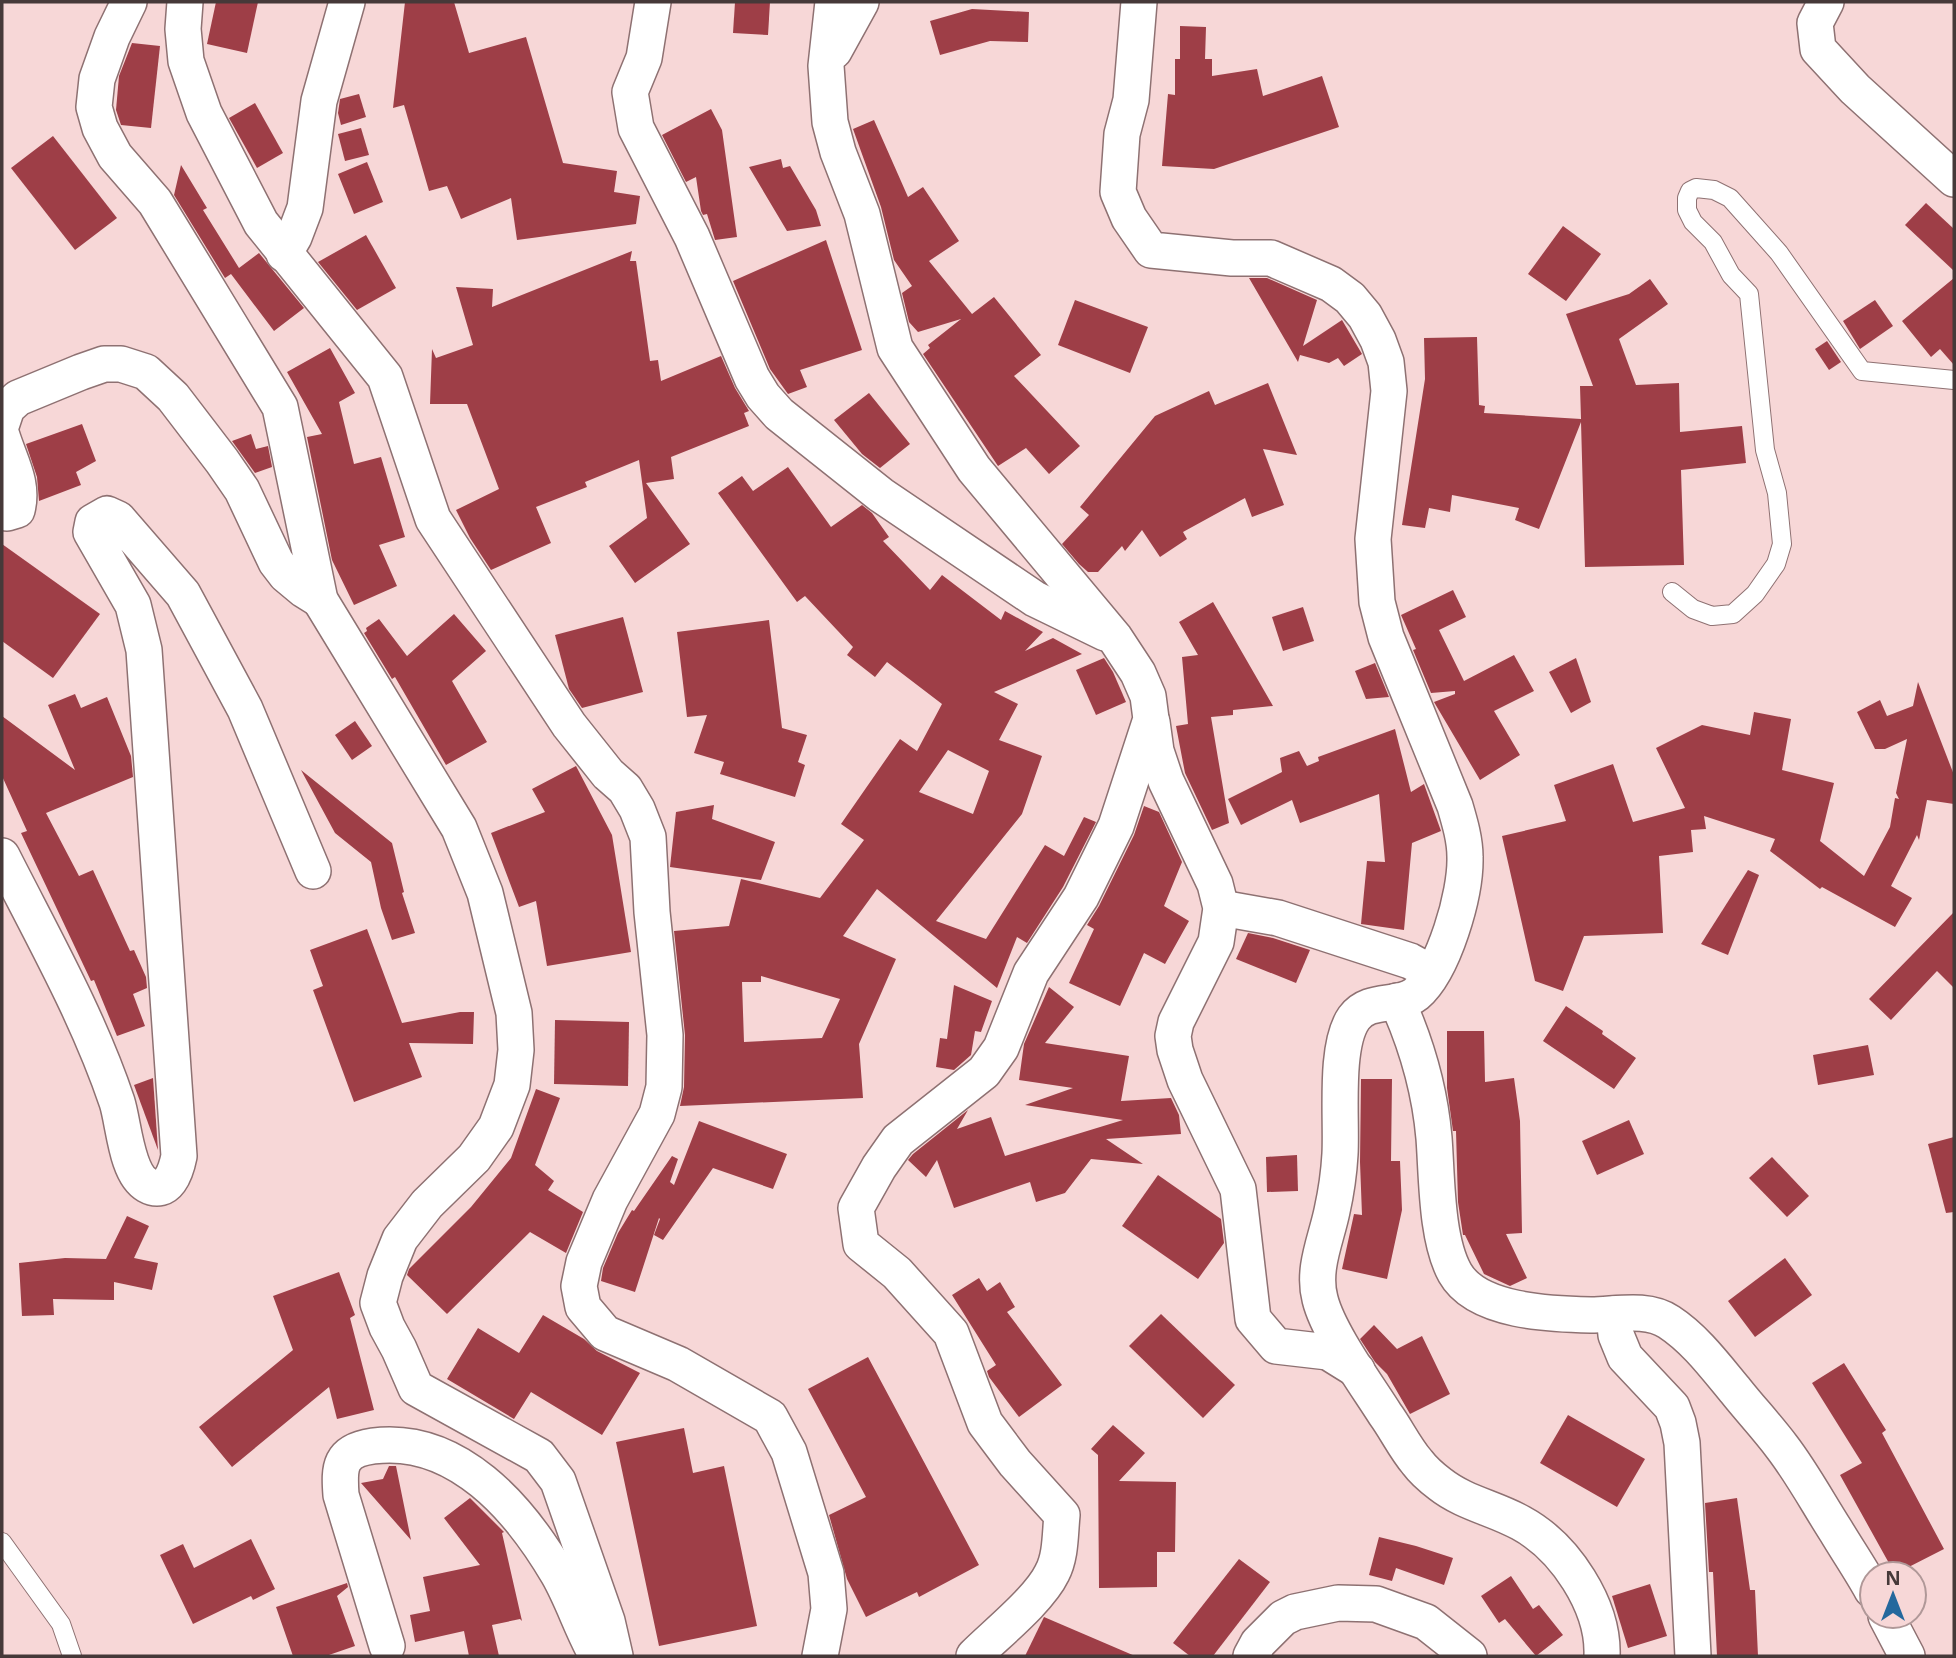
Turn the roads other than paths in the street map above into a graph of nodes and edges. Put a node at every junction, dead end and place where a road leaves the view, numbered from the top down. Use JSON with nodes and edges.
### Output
{"nodes":[{"id":1,"x":129,"y":2,"type":"edge"},
{"id":2,"x":185,"y":2,"type":"edge"},
{"id":3,"x":347,"y":2,"type":"edge"},
{"id":4,"x":653,"y":2,"type":"edge"},
{"id":5,"x":833,"y":2,"type":"edge"},
{"id":6,"x":861,"y":2,"type":"edge"},
{"id":7,"x":1139,"y":2,"type":"edge"},
{"id":8,"x":1826,"y":2,"type":"edge"},
{"id":9,"x":826,"y":66,"type":"junction"},
{"id":10,"x":1954,"y":179,"type":"edge"},
{"id":11,"x":284,"y":254,"type":"junction"},
{"id":12,"x":1954,"y":380,"type":"edge"},
{"id":13,"x":2,"y":423,"type":"edge"},
{"id":14,"x":2,"y":436,"type":"edge"},
{"id":15,"x":2,"y":511,"type":"edge"},
{"id":16,"x":1672,"y":592,"type":"dead end"},
{"id":17,"x":320,"y":600,"type":"junction"},
{"id":18,"x":1115,"y":638,"type":"junction"},
{"id":19,"x":1151,"y":719,"type":"junction"},
{"id":20,"x":2,"y":856,"type":"edge"},
{"id":21,"x":313,"y":871,"type":"dead end"},
{"id":22,"x":1221,"y":908,"type":"junction"},
{"id":23,"x":1433,"y":973,"type":"junction"},
{"id":24,"x":1396,"y":1001,"type":"junction"},
{"id":25,"x":1614,"y":1314,"type":"junction"},
{"id":26,"x":1357,"y":1370,"type":"junction"},
{"id":27,"x":2,"y":1542,"type":"edge"},
{"id":28,"x":1858,"y":1568,"type":"edge"},
{"id":29,"x":1893,"y":1630,"type":"edge"},
{"id":30,"x":387,"y":1646,"type":"dead end"},
{"id":31,"x":72,"y":1656,"type":"edge"},
{"id":32,"x":597,"y":1656,"type":"edge"},
{"id":33,"x":615,"y":1656,"type":"edge"},
{"id":34,"x":820,"y":1656,"type":"edge"},
{"id":35,"x":974,"y":1656,"type":"edge"},
{"id":36,"x":1251,"y":1656,"type":"edge"},
{"id":37,"x":1469,"y":1656,"type":"edge"},
{"id":38,"x":1602,"y":1656,"type":"edge"},
{"id":39,"x":1693,"y":1656,"type":"edge"},
{"id":40,"x":1907,"y":1656,"type":"edge"}],
"edges":[{"from":1,"to":17,"type":"street"},
{"from":2,"to":11,"type":"street"},
{"from":3,"to":11,"type":"street"},
{"from":4,"to":18,"type":"street"},
{"from":5,"to":9,"type":"street"},
{"from":6,"to":9,"type":"street"},
{"from":7,"to":23,"type":"street"},
{"from":8,"to":10,"type":"street"},
{"from":9,"to":18,"type":"street"},
{"from":11,"to":34,"type":"street"},
{"from":12,"to":16,"type":"lane"},
{"from":13,"to":17,"type":"street"},
{"from":14,"to":15,"type":"street"},
{"from":17,"to":33,"type":"street"},
{"from":18,"to":19,"type":"street"},
{"from":19,"to":22,"type":"street"},
{"from":19,"to":35,"type":"street"},
{"from":20,"to":21,"type":"street"},
{"from":22,"to":23,"type":"street"},
{"from":22,"to":26,"type":"street"},
{"from":23,"to":24,"type":"street"},
{"from":24,"to":25,"type":"street"},
{"from":24,"to":26,"type":"street"},
{"from":25,"to":28,"type":"street"},
{"from":25,"to":39,"type":"street"},
{"from":26,"to":38,"type":"street"},
{"from":27,"to":31,"type":"lane"},
{"from":29,"to":40,"type":"street"},
{"from":30,"to":32,"type":"street"},
{"from":36,"to":37,"type":"street"}]}
